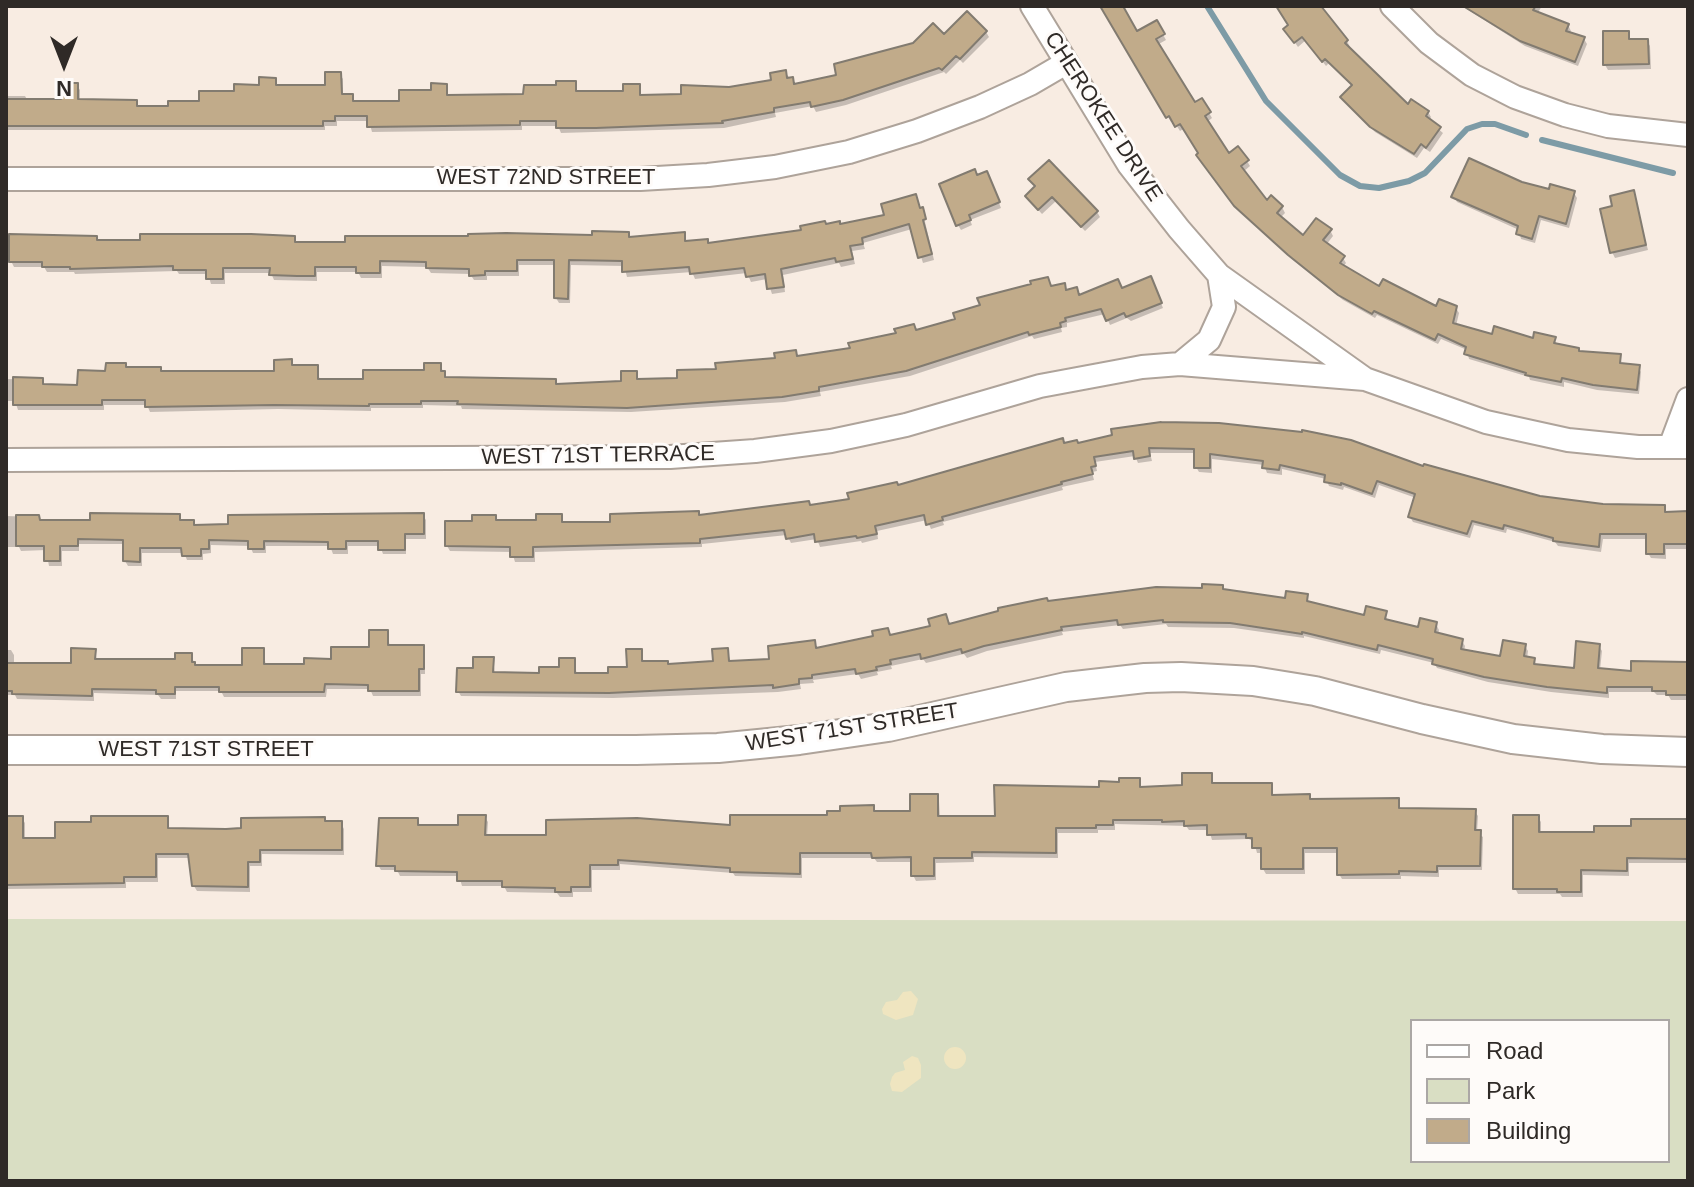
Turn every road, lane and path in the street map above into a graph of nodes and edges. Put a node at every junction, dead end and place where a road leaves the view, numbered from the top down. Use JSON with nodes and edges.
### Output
{"nodes":[{"id":1,"x":1032,"y":6,"type":"edge"},
{"id":2,"x":1392,"y":6,"type":"edge"},
{"id":3,"x":1066,"y":63,"type":"junction"},
{"id":4,"x":1688,"y":135,"type":"edge"},
{"id":5,"x":6,"y":179,"type":"edge"},
{"id":6,"x":1219,"y":275,"type":"junction"},
{"id":7,"x":1180,"y":364,"type":"junction"},
{"id":8,"x":1365,"y":379,"type":"junction"},
{"id":9,"x":1688,"y":399,"type":"edge"},
{"id":10,"x":1679,"y":447,"type":"edge"},
{"id":11,"x":6,"y":460,"type":"edge"},
{"id":12,"x":6,"y":750,"type":"edge"},
{"id":13,"x":1688,"y":752,"type":"edge"}],
"edges":[{"from":1,"to":3,"type":"street","name":"CHEROKEE DRIVE"},
{"from":2,"to":4,"type":"street"},
{"from":3,"to":5,"type":"street","name":"WEST 72ND STREET"},
{"from":3,"to":6,"type":"street","name":"CHEROKEE DRIVE"},
{"from":6,"to":7,"type":"street"},
{"from":6,"to":8,"type":"street","name":"CHEROKEE DRIVE"},
{"from":7,"to":8,"type":"street","name":"WEST 71ST TERRACE"},
{"from":7,"to":11,"type":"street","name":"WEST 71ST TERRACE"},
{"from":8,"to":10,"type":"street","name":"CHEROKEE DRIVE"},
{"from":9,"to":10,"type":"street"},
{"from":12,"to":13,"type":"street","name":"WEST 71ST STREET"}]}
